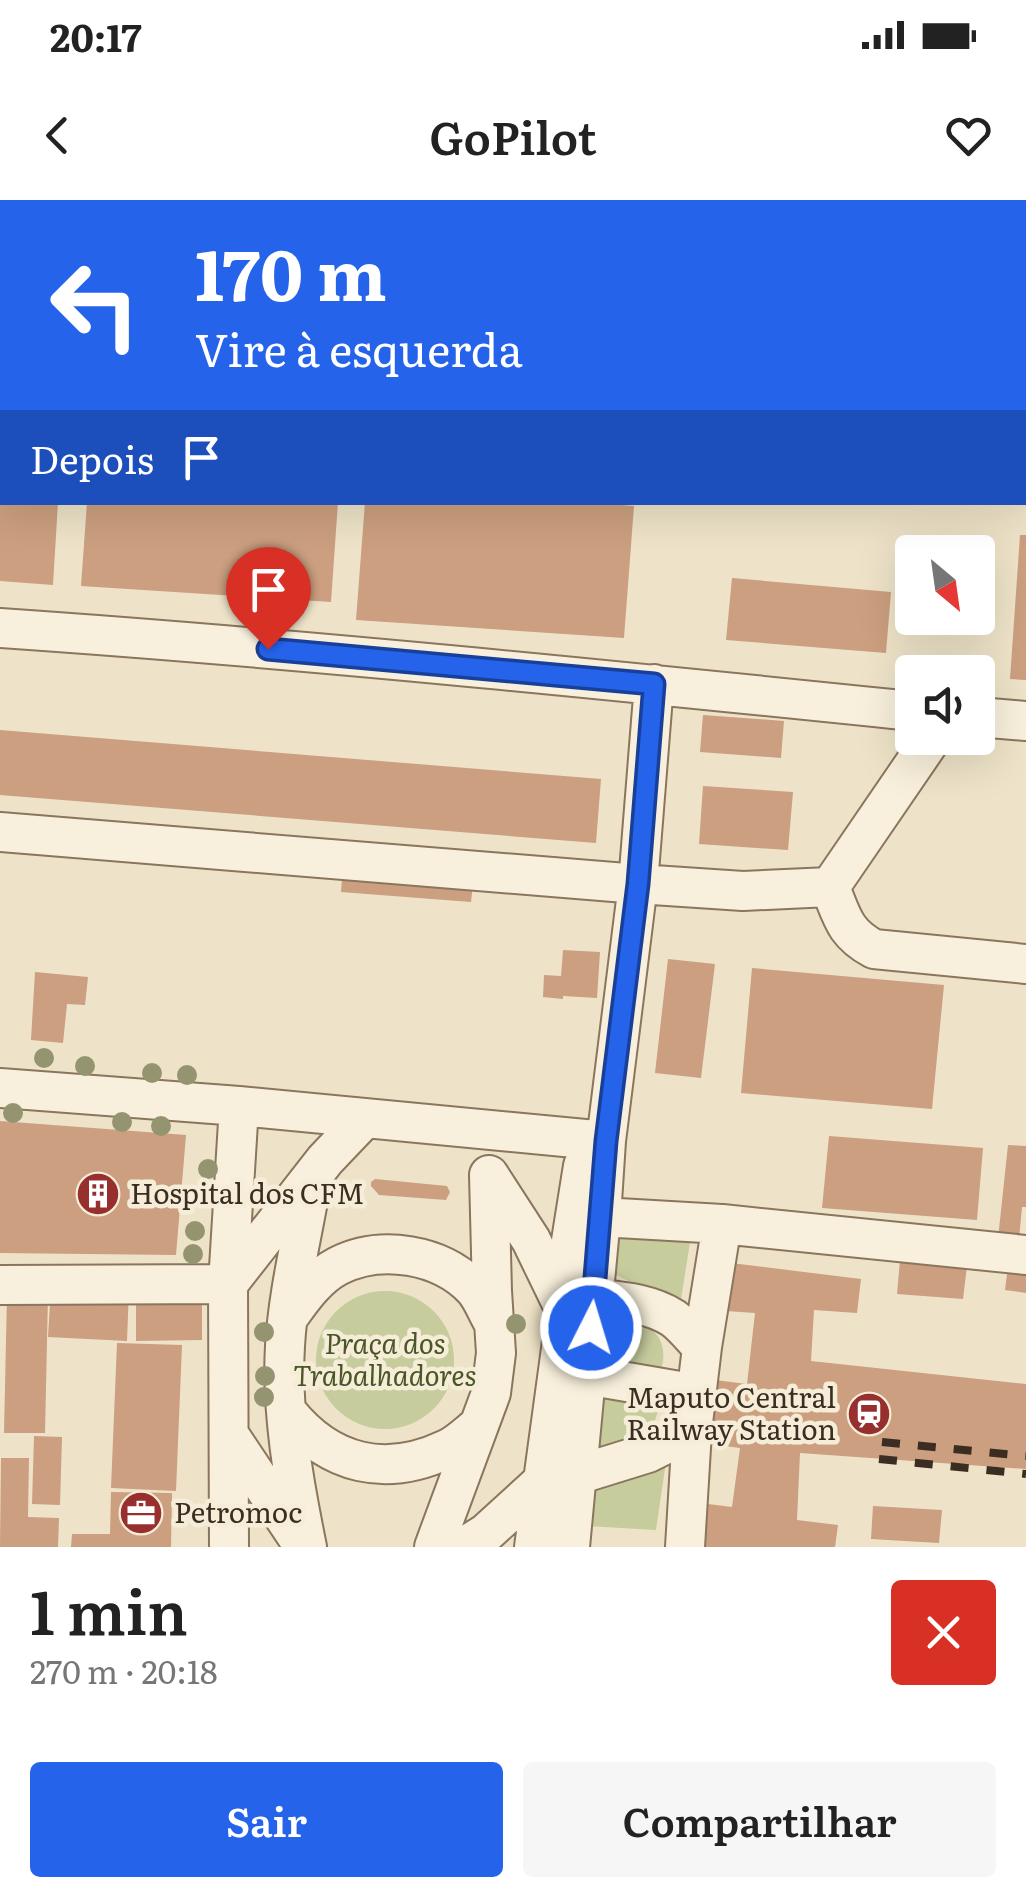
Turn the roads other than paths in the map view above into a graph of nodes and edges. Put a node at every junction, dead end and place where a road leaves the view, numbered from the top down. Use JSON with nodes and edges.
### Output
{"nodes":[{"id":1,"x":0,"y":628,"type":"edge"},
{"id":2,"x":654,"y":684,"type":"junction"},
{"id":3,"x":895,"y":709,"type":"edge"},
{"id":4,"x":995,"y":718,"type":"edge"},
{"id":5,"x":1026,"y":721,"type":"edge"},
{"id":6,"x":920,"y":755,"type":"edge"},
{"id":7,"x":0,"y":832,"type":"edge"},
{"id":8,"x":638,"y":884,"type":"junction"},
{"id":9,"x":830,"y":887,"type":"junction"},
{"id":10,"x":1026,"y":964,"type":"edge"},
{"id":11,"x":0,"y":1088,"type":"edge"},
{"id":12,"x":239,"y":1106,"type":"junction"},
{"id":13,"x":365,"y":1118,"type":"junction"},
{"id":14,"x":454,"y":1125,"type":"junction"},
{"id":15,"x":597,"y":1140,"type":"junction"},
{"id":16,"x":489,"y":1176,"type":"junction"},
{"id":17,"x":312,"y":1177,"type":"junction"},
{"id":18,"x":602,"y":1218,"type":"junction"},
{"id":19,"x":722,"y":1224,"type":"junction"},
{"id":20,"x":1026,"y":1256,"type":"edge"},
{"id":21,"x":228,"y":1284,"type":"junction"},
{"id":22,"x":0,"y":1285,"type":"edge"},
{"id":23,"x":580,"y":1305,"type":"junction"},
{"id":24,"x":288,"y":1319,"type":"junction"},
{"id":25,"x":494,"y":1324,"type":"junction"},
{"id":26,"x":702,"y":1347,"type":"junction"},
{"id":27,"x":586,"y":1375,"type":"junction"},
{"id":28,"x":696,"y":1394,"type":"junction"},
{"id":29,"x":288,"y":1413,"type":"junction"},
{"id":30,"x":478,"y":1426,"type":"junction"},
{"id":31,"x":692,"y":1431,"type":"junction"},
{"id":32,"x":230,"y":1436,"type":"junction"},
{"id":33,"x":560,"y":1478,"type":"junction"},
{"id":34,"x":545,"y":1545,"type":"edge"},
{"id":35,"x":229,"y":1547,"type":"edge"},
{"id":36,"x":305,"y":1547,"type":"edge"},
{"id":37,"x":434,"y":1547,"type":"edge"},
{"id":38,"x":464,"y":1547,"type":"edge"},
{"id":39,"x":685,"y":1547,"type":"edge"}],
"edges":[{"from":1,"to":2,"type":"street"},
{"from":2,"to":3,"type":"street"},
{"from":2,"to":8,"type":"street"},
{"from":4,"to":5,"type":"street"},
{"from":6,"to":9,"type":"street"},
{"from":7,"to":8,"type":"street"},
{"from":8,"to":9,"type":"street"},
{"from":8,"to":15,"type":"street"},
{"from":9,"to":10,"type":"street"},
{"from":11,"to":12,"type":"street"},
{"from":12,"to":13,"type":"street"},
{"from":12,"to":21,"type":"street"},
{"from":13,"to":14,"type":"street"},
{"from":13,"to":17,"type":"street"},
{"from":14,"to":15,"type":"street"},
{"from":14,"to":16,"type":"street"},
{"from":15,"to":18,"type":"street"},
{"from":15,"to":23,"type":"street"},
{"from":16,"to":23,"type":"street"},
{"from":16,"to":25,"type":"street"},
{"from":17,"to":21,"type":"street"},
{"from":17,"to":24,"type":"street"},
{"from":18,"to":19,"type":"street"},
{"from":18,"to":23,"type":"street"},
{"from":19,"to":20,"type":"street"},
{"from":19,"to":26,"type":"street"},
{"from":21,"to":22,"type":"street"},
{"from":21,"to":32,"type":"street"},
{"from":23,"to":26,"type":"street"},
{"from":23,"to":27,"type":"street"},
{"from":23,"to":33,"type":"street"},
{"from":24,"to":25,"type":"street"},
{"from":24,"to":29,"type":"street"},
{"from":25,"to":30,"type":"street"},
{"from":26,"to":28,"type":"street"},
{"from":27,"to":28,"type":"street"},
{"from":27,"to":33,"type":"street"},
{"from":28,"to":31,"type":"street"},
{"from":29,"to":30,"type":"street"},
{"from":29,"to":36,"type":"street"},
{"from":30,"to":37,"type":"street"},
{"from":31,"to":33,"type":"street"},
{"from":31,"to":39,"type":"street"},
{"from":32,"to":35,"type":"street"},
{"from":32,"to":36,"type":"street"},
{"from":33,"to":34,"type":"street"},
{"from":33,"to":38,"type":"street"}]}
